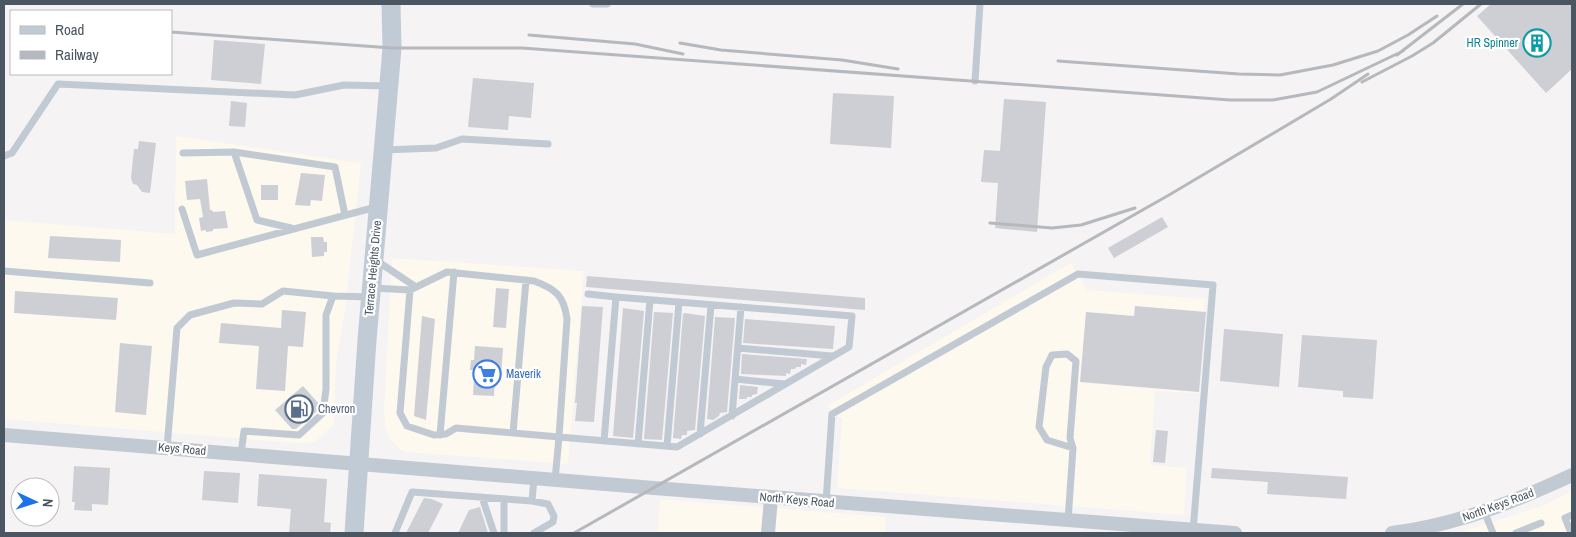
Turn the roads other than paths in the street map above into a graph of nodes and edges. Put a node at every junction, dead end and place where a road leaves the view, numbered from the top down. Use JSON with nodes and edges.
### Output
{"nodes":[{"id":1,"x":391,"y":4,"type":"edge"},
{"id":2,"x":593,"y":4,"type":"edge"},
{"id":3,"x":606,"y":4,"type":"edge"},
{"id":4,"x":980,"y":4,"type":"edge"},
{"id":5,"x":975,"y":81,"type":"dead end"},
{"id":6,"x":389,"y":86,"type":"junction"},
{"id":7,"x":548,"y":144,"type":"dead end"},
{"id":8,"x":383,"y":150,"type":"junction"},
{"id":9,"x":183,"y":152,"type":"dead end"},
{"id":10,"x":234,"y":152,"type":"junction"},
{"id":11,"x":4,"y":156,"type":"edge"},
{"id":12,"x":379,"y":206,"type":"junction"},
{"id":13,"x":182,"y":209,"type":"dead end"},
{"id":14,"x":345,"y":215,"type":"junction"},
{"id":15,"x":293,"y":229,"type":"junction"},
{"id":16,"x":374,"y":260,"type":"junction"},
{"id":17,"x":4,"y":270,"type":"edge"},
{"id":18,"x":454,"y":272,"type":"junction"},
{"id":19,"x":526,"y":280,"type":"junction"},
{"id":20,"x":150,"y":283,"type":"dead end"},
{"id":21,"x":413,"y":288,"type":"junction"},
{"id":22,"x":371,"y":292,"type":"junction"},
{"id":23,"x":588,"y":294,"type":"dead end"},
{"id":24,"x":333,"y":296,"type":"junction"},
{"id":25,"x":616,"y":297,"type":"junction"},
{"id":26,"x":650,"y":300,"type":"junction"},
{"id":27,"x":679,"y":302,"type":"junction"},
{"id":28,"x":711,"y":305,"type":"junction"},
{"id":29,"x":741,"y":307,"type":"junction"},
{"id":30,"x":738,"y":348,"type":"junction"},
{"id":31,"x":833,"y":356,"type":"junction"},
{"id":32,"x":735,"y":380,"type":"junction"},
{"id":33,"x":785,"y":384,"type":"junction"},
{"id":34,"x":732,"y":416,"type":"junction"},
{"id":35,"x":513,"y":433,"type":"junction"},
{"id":36,"x":700,"y":434,"type":"junction"},
{"id":37,"x":4,"y":435,"type":"edge"},
{"id":38,"x":440,"y":435,"type":"junction"},
{"id":39,"x":559,"y":437,"type":"junction"},
{"id":40,"x":604,"y":441,"type":"junction"},
{"id":41,"x":638,"y":444,"type":"junction"},
{"id":42,"x":667,"y":446,"type":"junction"},
{"id":43,"x":167,"y":448,"type":"junction"},
{"id":44,"x":1073,"y":448,"type":"junction"},
{"id":45,"x":241,"y":454,"type":"junction"},
{"id":46,"x":360,"y":463,"type":"junction"},
{"id":47,"x":1572,"y":475,"type":"edge"},
{"id":48,"x":534,"y":478,"type":"junction"},
{"id":49,"x":555,"y":480,"type":"junction"},
{"id":50,"x":482,"y":497,"type":"junction"},
{"id":51,"x":771,"y":498,"type":"junction"},
{"id":52,"x":504,"y":499,"type":"junction"},
{"id":53,"x":532,"y":501,"type":"junction"},
{"id":54,"x":826,"y":502,"type":"junction"},
{"id":55,"x":1484,"y":511,"type":"junction"},
{"id":56,"x":1572,"y":515,"type":"edge"},
{"id":57,"x":1068,"y":521,"type":"junction"},
{"id":58,"x":1541,"y":523,"type":"dead end"},
{"id":59,"x":1193,"y":531,"type":"junction"},
{"id":60,"x":1176,"y":532,"type":"edge"},
{"id":61,"x":354,"y":533,"type":"edge"},
{"id":62,"x":395,"y":533,"type":"edge"},
{"id":63,"x":494,"y":533,"type":"edge"},
{"id":64,"x":504,"y":533,"type":"edge"},
{"id":65,"x":534,"y":533,"type":"edge"},
{"id":66,"x":768,"y":533,"type":"edge"},
{"id":67,"x":1235,"y":533,"type":"edge"},
{"id":68,"x":1392,"y":533,"type":"edge"},
{"id":69,"x":1493,"y":533,"type":"edge"},
{"id":70,"x":1516,"y":533,"type":"edge"},
{"id":71,"x":1571,"y":533,"type":"edge"}],
"edges":[{"from":1,"to":6,"type":"main road","name":"Terrace Heights Drive"},
{"from":2,"to":3,"type":"lane"},
{"from":4,"to":5,"type":"lane"},
{"from":6,"to":8,"type":"main road","name":"Terrace Heights Drive"},
{"from":6,"to":11,"type":"lane"},
{"from":7,"to":8,"type":"lane"},
{"from":8,"to":12,"type":"main road","name":"Terrace Heights Drive"},
{"from":9,"to":10,"type":"lane"},
{"from":10,"to":14,"type":"lane"},
{"from":10,"to":15,"type":"lane"},
{"from":12,"to":14,"type":"lane"},
{"from":12,"to":16,"type":"main road","name":"Terrace Heights Drive"},
{"from":13,"to":15,"type":"lane"},
{"from":14,"to":15,"type":"lane"},
{"from":16,"to":21,"type":"lane"},
{"from":16,"to":22,"type":"main road","name":"Terrace Heights Drive"},
{"from":17,"to":20,"type":"lane"},
{"from":18,"to":19,"type":"lane"},
{"from":18,"to":21,"type":"lane"},
{"from":18,"to":38,"type":"lane"},
{"from":19,"to":35,"type":"lane"},
{"from":19,"to":39,"type":"lane"},
{"from":21,"to":22,"type":"lane"},
{"from":21,"to":38,"type":"lane"},
{"from":22,"to":24,"type":"lane"},
{"from":22,"to":46,"type":"main road","name":"Terrace Heights Drive"},
{"from":23,"to":25,"type":"lane"},
{"from":24,"to":43,"type":"lane"},
{"from":24,"to":45,"type":"lane"},
{"from":25,"to":26,"type":"lane"},
{"from":25,"to":40,"type":"lane"},
{"from":26,"to":27,"type":"lane"},
{"from":26,"to":41,"type":"lane"},
{"from":27,"to":28,"type":"lane"},
{"from":27,"to":42,"type":"lane"},
{"from":28,"to":29,"type":"lane"},
{"from":28,"to":36,"type":"lane"},
{"from":29,"to":30,"type":"lane"},
{"from":29,"to":31,"type":"lane"},
{"from":30,"to":31,"type":"lane"},
{"from":30,"to":32,"type":"lane"},
{"from":31,"to":33,"type":"lane"},
{"from":32,"to":33,"type":"lane"},
{"from":32,"to":34,"type":"lane"},
{"from":33,"to":34,"type":"lane"},
{"from":34,"to":36,"type":"lane"},
{"from":35,"to":38,"type":"lane"},
{"from":35,"to":39,"type":"lane"},
{"from":36,"to":42,"type":"lane"},
{"from":37,"to":43,"type":"street","name":"Keys Road"},
{"from":39,"to":40,"type":"lane"},
{"from":39,"to":49,"type":"lane"},
{"from":40,"to":41,"type":"lane"},
{"from":41,"to":42,"type":"lane"},
{"from":43,"to":45,"type":"street","name":"Keys Road"},
{"from":44,"to":44,"type":"lane"},
{"from":44,"to":57,"type":"lane"},
{"from":45,"to":46,"type":"street","name":"Keys Road"},
{"from":46,"to":48,"type":"street","name":"North Keys Road"},
{"from":46,"to":61,"type":"main road","name":"Terrace Heights Drive"},
{"from":47,"to":55,"type":"street","name":"North Keys Road"},
{"from":48,"to":49,"type":"street","name":"North Keys Road"},
{"from":48,"to":53,"type":"lane"},
{"from":49,"to":51,"type":"street","name":"North Keys Road"},
{"from":50,"to":52,"type":"lane"},
{"from":50,"to":62,"type":"lane"},
{"from":50,"to":63,"type":"lane"},
{"from":51,"to":54,"type":"street","name":"North Keys Road"},
{"from":51,"to":66,"type":"street"},
{"from":52,"to":53,"type":"lane"},
{"from":52,"to":64,"type":"lane"},
{"from":53,"to":65,"type":"lane"},
{"from":54,"to":57,"type":"street","name":"North Keys Road"},
{"from":54,"to":59,"type":"lane"},
{"from":55,"to":68,"type":"street","name":"North Keys Road"},
{"from":55,"to":69,"type":"lane"},
{"from":56,"to":71,"type":"lane"},
{"from":57,"to":60,"type":"street","name":"North Keys Road"},
{"from":58,"to":70,"type":"lane"},
{"from":59,"to":60,"type":"street","name":"North Keys Road"},
{"from":59,"to":67,"type":"street","name":"North Keys Road"}]}
